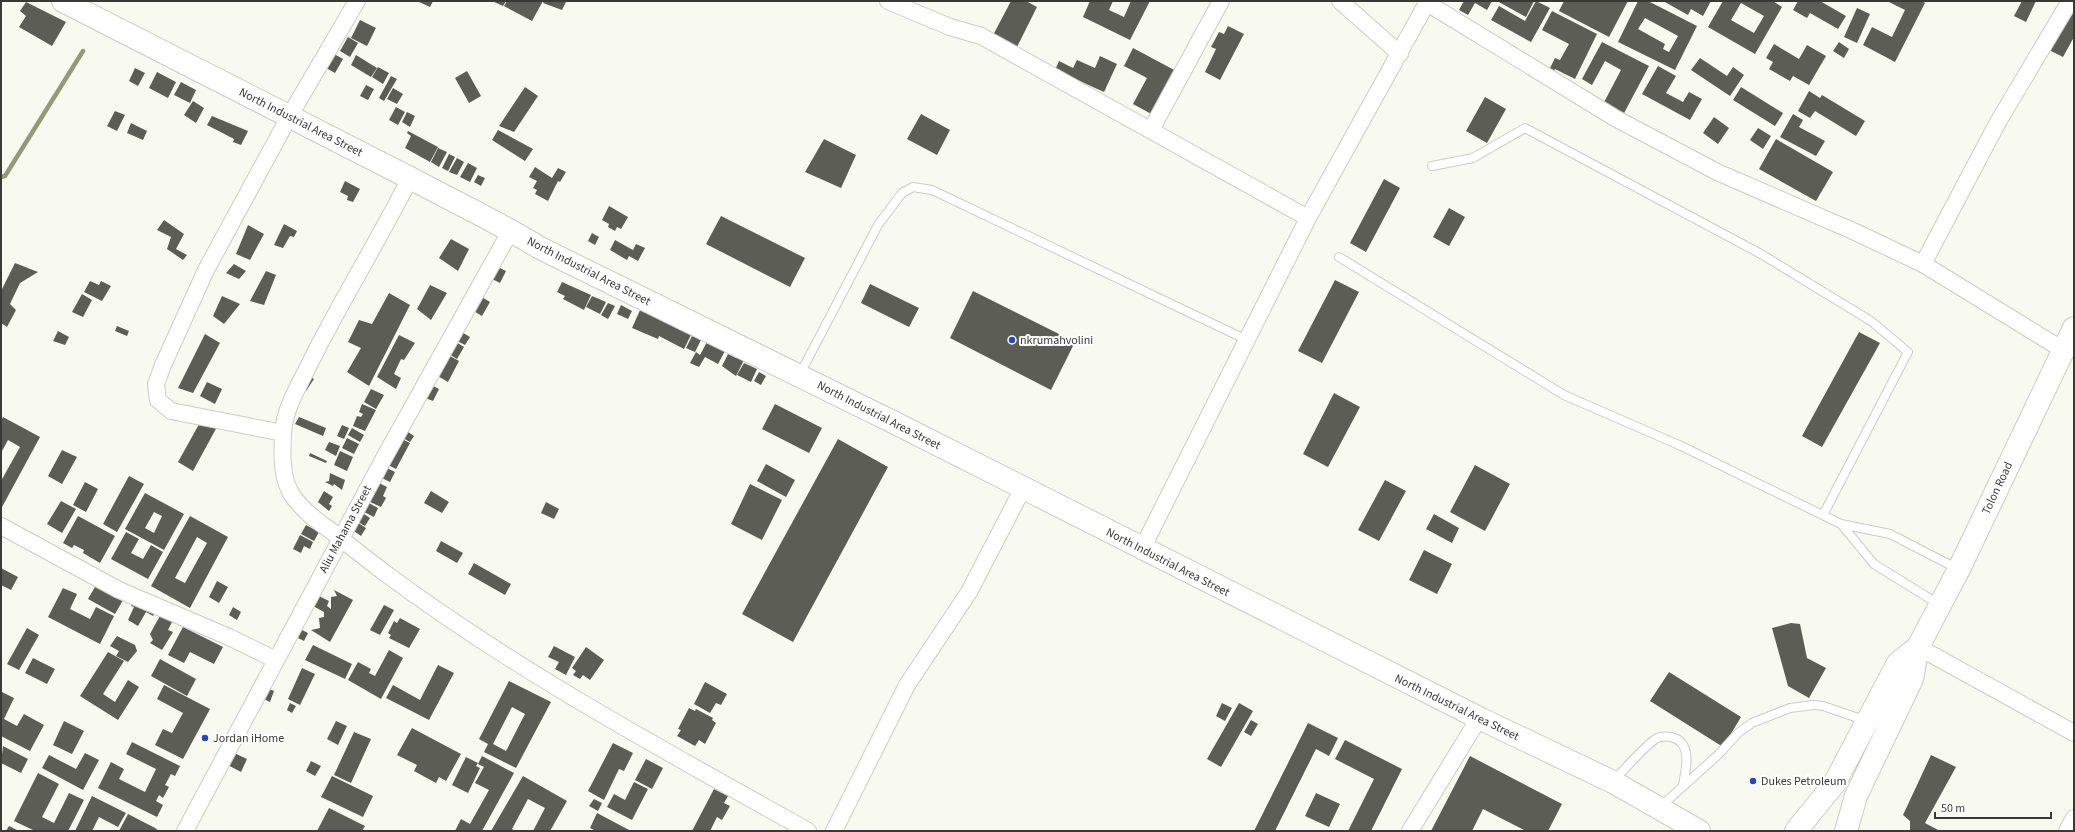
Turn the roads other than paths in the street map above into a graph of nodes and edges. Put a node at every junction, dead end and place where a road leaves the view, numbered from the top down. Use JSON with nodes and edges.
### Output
{"nodes":[{"id":1,"x":63,"y":1,"type":"edge"},
{"id":2,"x":357,"y":1,"type":"edge"},
{"id":3,"x":888,"y":1,"type":"edge"},
{"id":4,"x":1221,"y":1,"type":"edge"},
{"id":5,"x":1340,"y":1,"type":"edge"},
{"id":6,"x":2070,"y":1,"type":"edge"},
{"id":7,"x":1428,"y":2,"type":"edge"},
{"id":8,"x":1400,"y":54,"type":"junction"},
{"id":9,"x":289,"y":117,"type":"junction"},
{"id":10,"x":1151,"y":130,"type":"junction"},
{"id":11,"x":1432,"y":166,"type":"dead end"},
{"id":12,"x":410,"y":178,"type":"junction"},
{"id":13,"x":1308,"y":218,"type":"junction"},
{"id":14,"x":510,"y":230,"type":"junction"},
{"id":15,"x":1339,"y":257,"type":"dead end"},
{"id":16,"x":1923,"y":264,"type":"junction"},
{"id":17,"x":2074,"y":328,"type":"edge"},
{"id":18,"x":1247,"y":340,"type":"junction"},
{"id":19,"x":2062,"y":350,"type":"junction"},
{"id":20,"x":799,"y":376,"type":"junction"},
{"id":21,"x":283,"y":433,"type":"junction"},
{"id":22,"x":1023,"y":488,"type":"junction"},
{"id":23,"x":1823,"y":515,"type":"junction"},
{"id":24,"x":1841,"y":524,"type":"junction"},
{"id":25,"x":1,"y":526,"type":"edge"},
{"id":26,"x":340,"y":538,"type":"junction"},
{"id":27,"x":1142,"y":549,"type":"junction"},
{"id":28,"x":1958,"y":569,"type":"junction"},
{"id":29,"x":1940,"y":605,"type":"junction"},
{"id":30,"x":1918,"y":647,"type":"junction"},
{"id":31,"x":276,"y":660,"type":"junction"},
{"id":32,"x":1479,"y":718,"type":"junction"},
{"id":33,"x":1868,"y":722,"type":"junction"},
{"id":34,"x":2074,"y":733,"type":"edge"},
{"id":35,"x":1613,"y":782,"type":"junction"},
{"id":36,"x":1683,"y":785,"type":"junction"},
{"id":37,"x":1659,"y":808,"type":"junction"},
{"id":38,"x":2074,"y":818,"type":"edge"},
{"id":39,"x":1703,"y":830,"type":"edge"},
{"id":40,"x":184,"y":831,"type":"edge"},
{"id":41,"x":808,"y":831,"type":"edge"},
{"id":42,"x":834,"y":831,"type":"edge"},
{"id":43,"x":1410,"y":831,"type":"edge"},
{"id":44,"x":1796,"y":831,"type":"edge"},
{"id":45,"x":1846,"y":831,"type":"edge"},
{"id":46,"x":2067,"y":831,"type":"edge"}],
"edges":[{"from":1,"to":9,"type":"main road","name":"North Industrial Area Street"},
{"from":2,"to":9,"type":"street"},
{"from":3,"to":10,"type":"street"},
{"from":4,"to":10,"type":"street"},
{"from":5,"to":8,"type":"street"},
{"from":6,"to":16,"type":"street"},
{"from":7,"to":8,"type":"street"},
{"from":7,"to":16,"type":"street"},
{"from":8,"to":13,"type":"street"},
{"from":9,"to":12,"type":"main road","name":"North Industrial Area Street"},
{"from":9,"to":21,"type":"street"},
{"from":10,"to":13,"type":"street"},
{"from":11,"to":23,"type":"lane"},
{"from":12,"to":14,"type":"main road","name":"North Industrial Area Street"},
{"from":12,"to":21,"type":"street"},
{"from":13,"to":18,"type":"street"},
{"from":14,"to":20,"type":"main road","name":"North Industrial Area Street"},
{"from":14,"to":26,"type":"street","name":"Aliu Mahama Street"},
{"from":15,"to":23,"type":"lane"},
{"from":16,"to":19,"type":"street"},
{"from":17,"to":19,"type":"main road","name":"Tolon Road"},
{"from":18,"to":20,"type":"lane"},
{"from":18,"to":27,"type":"street"},
{"from":19,"to":28,"type":"main road","name":"Tolon Road"},
{"from":20,"to":22,"type":"main road","name":"North Industrial Area Street"},
{"from":21,"to":26,"type":"street"},
{"from":22,"to":27,"type":"main road","name":"North Industrial Area Street"},
{"from":22,"to":42,"type":"street"},
{"from":23,"to":24,"type":"lane"},
{"from":24,"to":28,"type":"lane"},
{"from":24,"to":29,"type":"lane"},
{"from":25,"to":31,"type":"street"},
{"from":26,"to":31,"type":"street","name":"Aliu Mahama Street"},
{"from":26,"to":41,"type":"street"},
{"from":27,"to":32,"type":"main road","name":"North Industrial Area Street"},
{"from":28,"to":29,"type":"main road","name":"Tolon Road"},
{"from":29,"to":30,"type":"main road","name":"Tolon Road"},
{"from":30,"to":33,"type":"main road"},
{"from":30,"to":34,"type":"street"},
{"from":30,"to":45,"type":"main road"},
{"from":31,"to":40,"type":"street","name":"Aliu Mahama Street"},
{"from":32,"to":35,"type":"main road","name":"North Industrial Area Street"},
{"from":32,"to":43,"type":"street"},
{"from":33,"to":36,"type":"lane"},
{"from":33,"to":44,"type":"main road"},
{"from":35,"to":36,"type":"lane"},
{"from":35,"to":37,"type":"main road","name":"North Industrial Area Street"},
{"from":36,"to":37,"type":"lane"},
{"from":37,"to":39,"type":"main road","name":"North Industrial Area Street"},
{"from":38,"to":46,"type":"street"}]}
